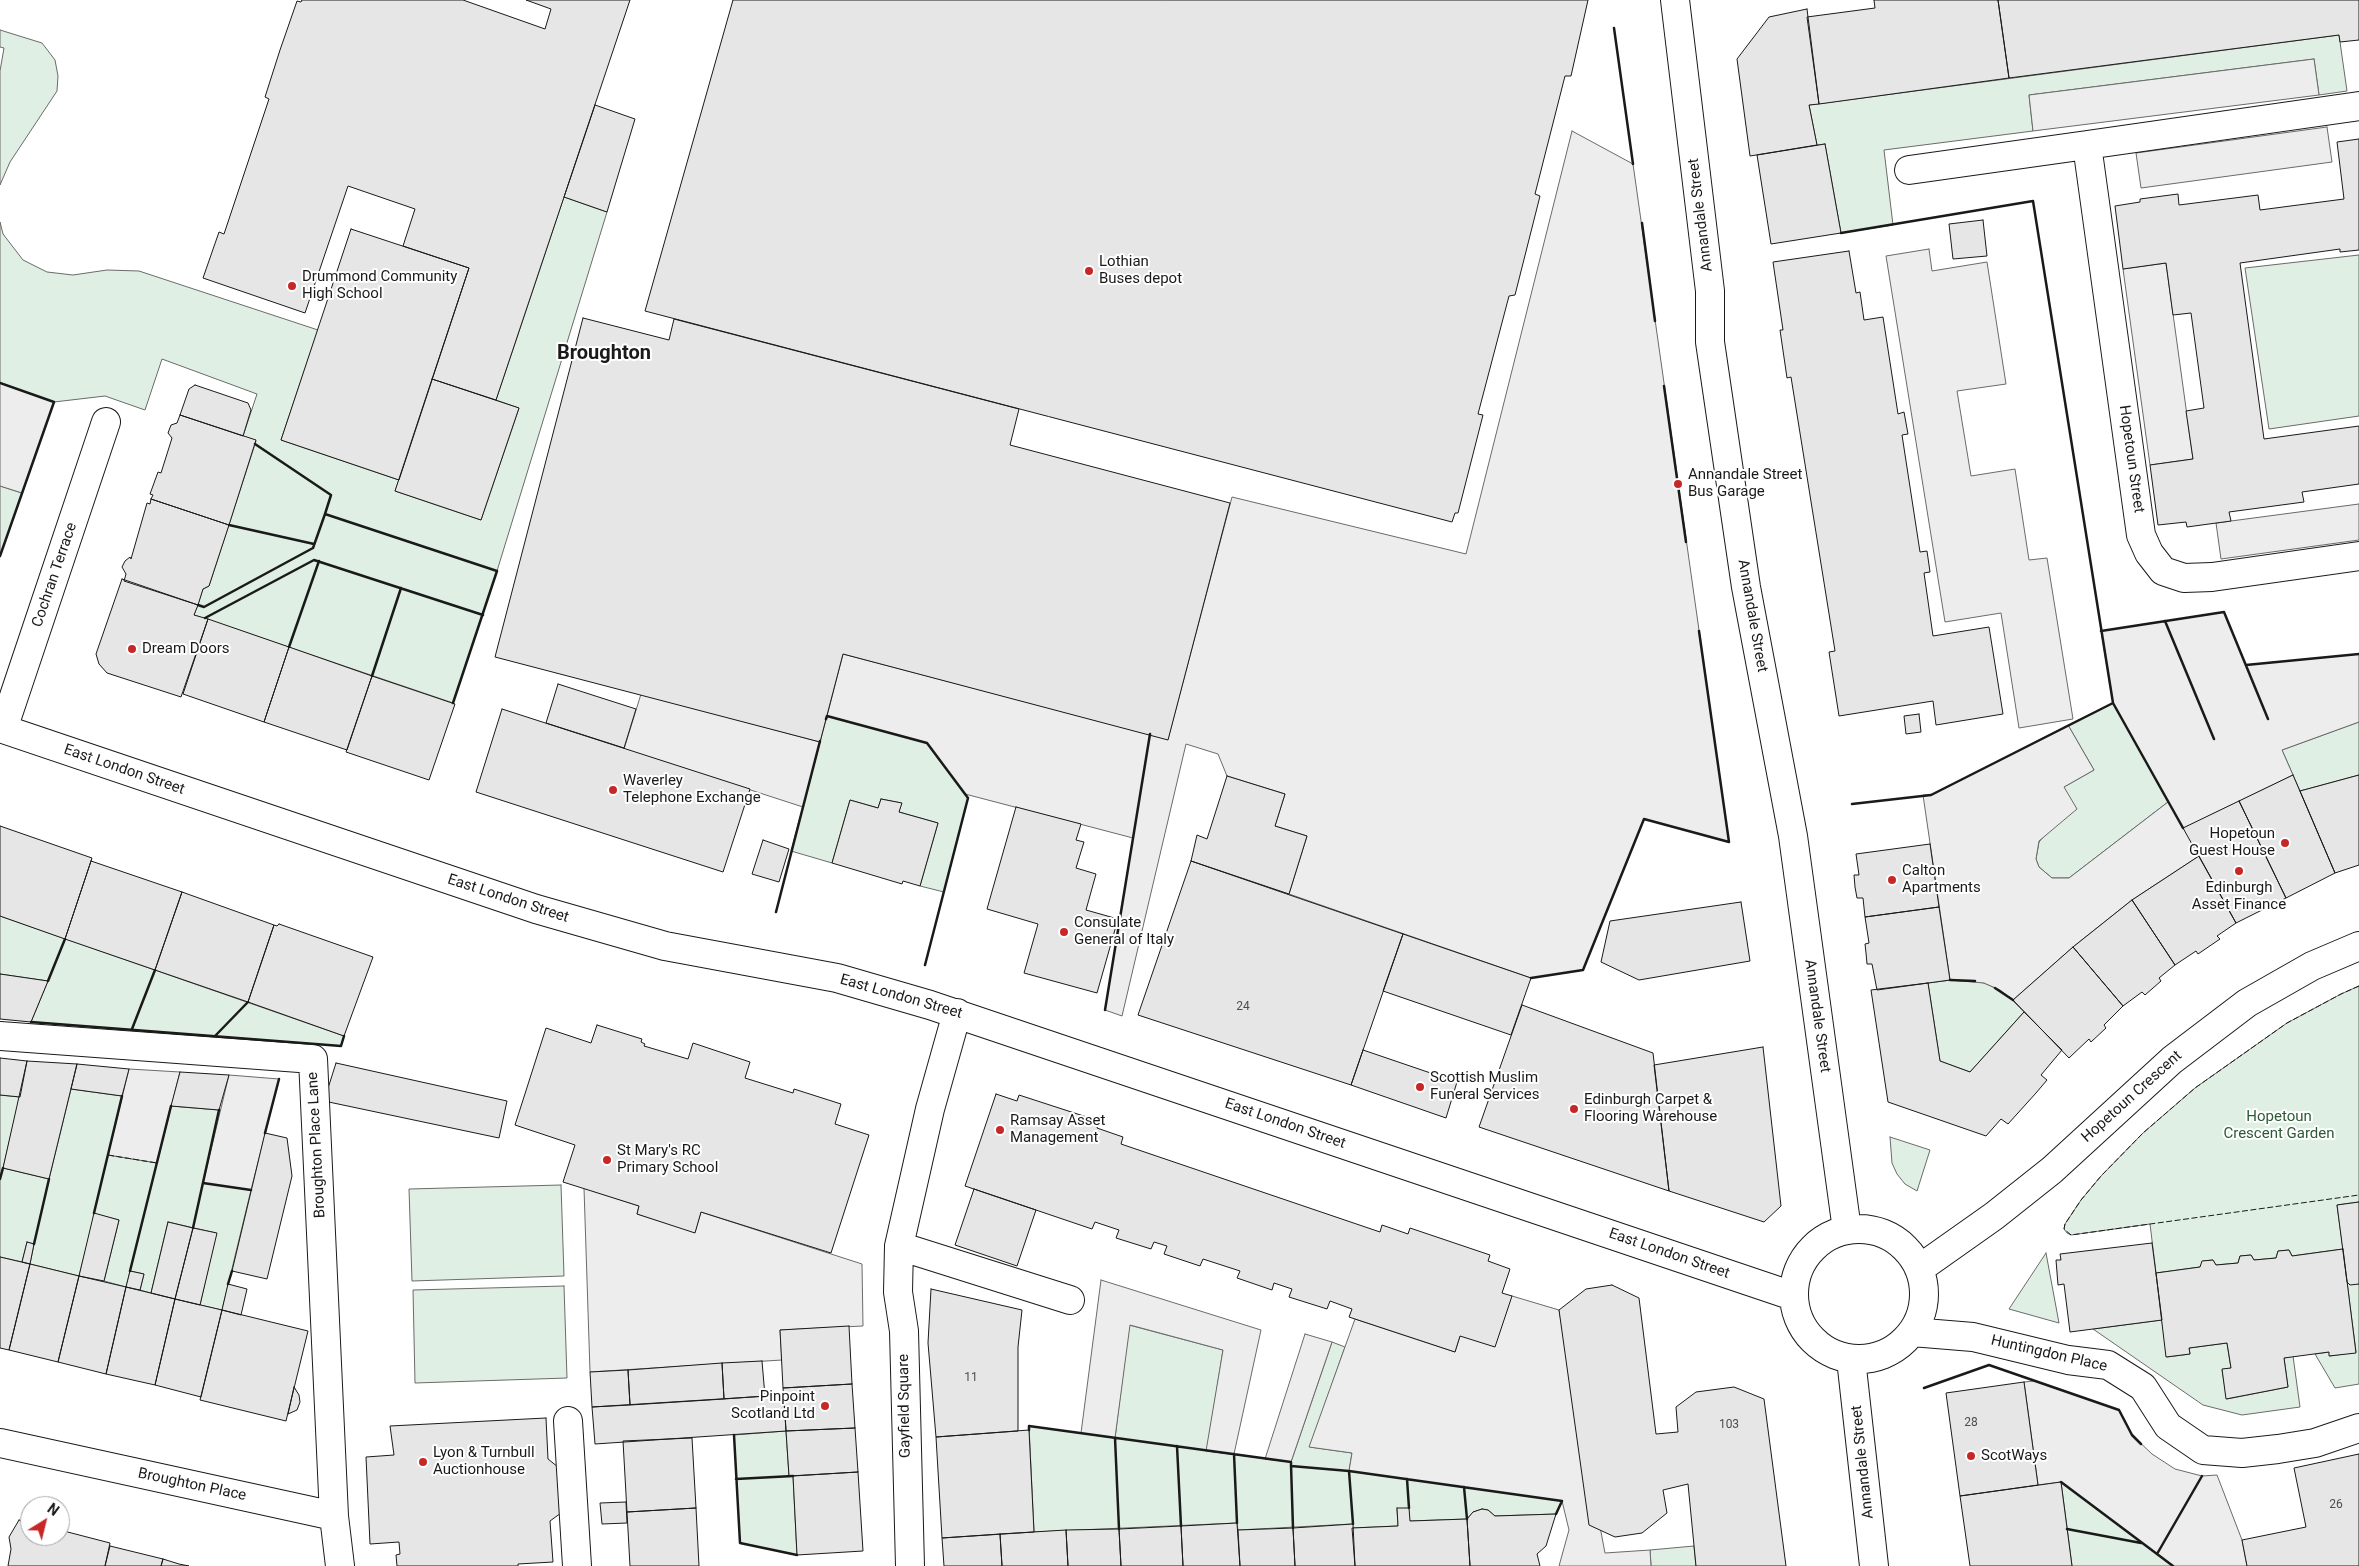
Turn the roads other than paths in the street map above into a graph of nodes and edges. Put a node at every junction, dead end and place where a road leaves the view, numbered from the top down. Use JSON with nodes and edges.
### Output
{"nodes":[{"id":1,"x":1675,"y":0,"type":"edge"},
{"id":2,"x":2359,"y":106,"type":"edge"},
{"id":3,"x":2087,"y":145,"type":"junction"},
{"id":4,"x":1909,"y":170,"type":"dead end"},
{"id":5,"x":106,"y":422,"type":"dead end"},
{"id":6,"x":2359,"y":556,"type":"edge"},
{"id":7,"x":2,"y":728,"type":"edge"},
{"id":8,"x":2359,"y":946,"type":"edge"},
{"id":9,"x":957,"y":1014,"type":"junction"},
{"id":10,"x":0,"y":1036,"type":"edge"},
{"id":11,"x":1847,"y":1230,"type":"junction"},
{"id":12,"x":899,"y":1246,"type":"junction"},
{"id":13,"x":1919,"y":1269,"type":"junction"},
{"id":14,"x":1793,"y":1296,"type":"junction"},
{"id":15,"x":1070,"y":1300,"type":"dead end"},
{"id":16,"x":1912,"y":1332,"type":"junction"},
{"id":17,"x":1852,"y":1359,"type":"junction"},
{"id":18,"x":568,"y":1420,"type":"dead end"},
{"id":19,"x":2359,"y":1428,"type":"edge"},
{"id":20,"x":0,"y":1443,"type":"edge"},
{"id":21,"x":334,"y":1516,"type":"junction"},
{"id":22,"x":340,"y":1566,"type":"edge"},
{"id":23,"x":577,"y":1566,"type":"edge"},
{"id":24,"x":910,"y":1566,"type":"edge"},
{"id":25,"x":1874,"y":1566,"type":"edge"}],
"edges":[{"from":1,"to":11,"type":"street","name":"Annandale Street"},
{"from":2,"to":3,"type":"street"},
{"from":3,"to":4,"type":"street"},
{"from":3,"to":6,"type":"street","name":"Hopetoun Street"},
{"from":5,"to":7,"type":"street","name":"Cochran Terrace"},
{"from":7,"to":9,"type":"street","name":"East London Street"},
{"from":8,"to":13,"type":"street","name":"Hopetoun Crescent"},
{"from":9,"to":12,"type":"street","name":"Gayfield Square"},
{"from":9,"to":14,"type":"street","name":"East London Street"},
{"from":10,"to":21,"type":"street","name":"Broughton Place Lane"},
{"from":11,"to":13,"type":"street"},
{"from":11,"to":14,"type":"street"},
{"from":12,"to":15,"type":"street"},
{"from":12,"to":24,"type":"street","name":"Gayfield Square"},
{"from":13,"to":16,"type":"street"},
{"from":14,"to":17,"type":"street"},
{"from":16,"to":17,"type":"street"},
{"from":16,"to":19,"type":"street","name":"Huntingdon Place"},
{"from":17,"to":25,"type":"street","name":"Annandale Street"},
{"from":18,"to":23,"type":"street"},
{"from":20,"to":21,"type":"street","name":"Broughton Place"},
{"from":21,"to":22,"type":"street"}]}
